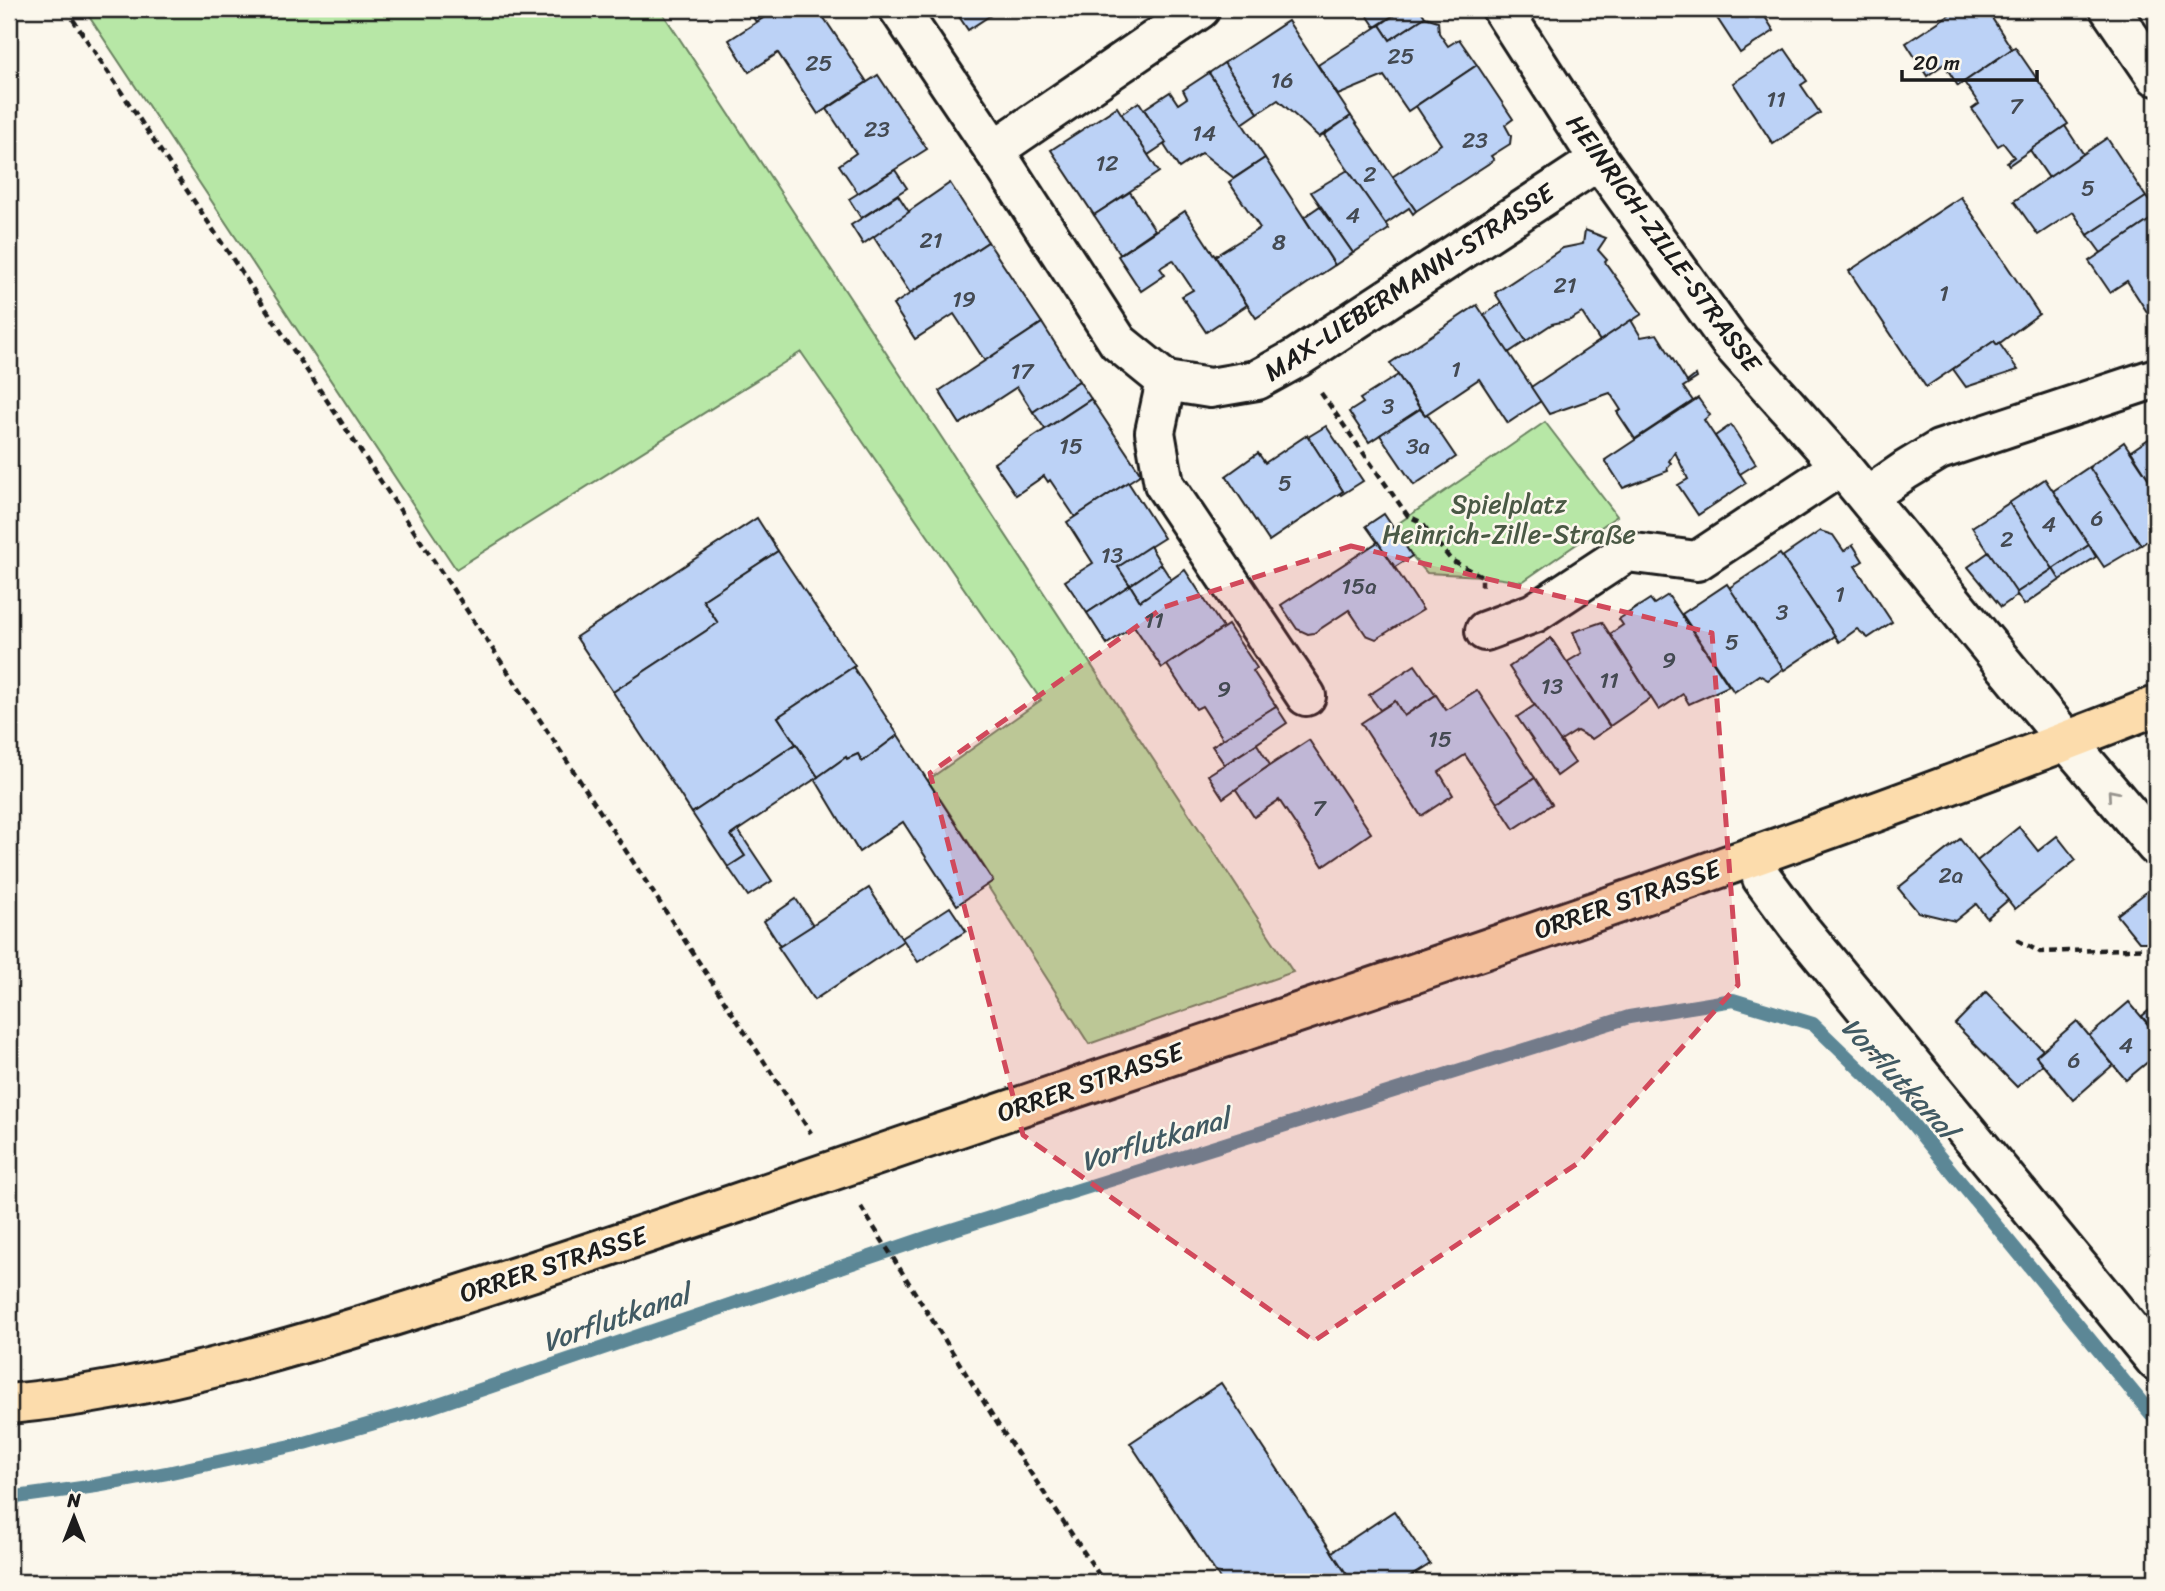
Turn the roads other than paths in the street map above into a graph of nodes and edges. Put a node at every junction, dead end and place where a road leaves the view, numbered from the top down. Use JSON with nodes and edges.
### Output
{"nodes":[{"id":1,"x":899,"y":9,"type":"edge"},
{"id":2,"x":1200,"y":9,"type":"edge"},
{"id":3,"x":1502,"y":9,"type":"edge"},
{"id":4,"x":2110,"y":9,"type":"edge"},
{"id":5,"x":2156,"y":76,"type":"edge"},
{"id":6,"x":994,"y":150,"type":"junction"},
{"id":7,"x":1599,"y":160,"type":"junction"},
{"id":8,"x":2156,"y":378,"type":"edge"},
{"id":9,"x":1166,"y":382,"type":"junction"},
{"id":10,"x":1841,"y":466,"type":"junction"},
{"id":11,"x":1867,"y":497,"type":"junction"},
{"id":12,"x":1485,"y":631,"type":"road end"},
{"id":13,"x":1306,"y":696,"type":"dead end"},
{"id":14,"x":2156,"y":706,"type":"edge"},
{"id":15,"x":2067,"y":741,"type":"junction"},
{"id":16,"x":2156,"y":846,"type":"edge"},
{"id":17,"x":1762,"y":878,"type":"dead end"},
{"id":18,"x":2156,"y":1361,"type":"edge"},
{"id":19,"x":9,"y":1404,"type":"edge"}],
"edges":[{"from":1,"to":6,"type":"street"},
{"from":2,"to":6,"type":"street"},
{"from":3,"to":7,"type":"street","name":"HEINRICH-ZILLE-STRASSE"},
{"from":4,"to":5,"type":"street"},
{"from":6,"to":9,"type":"street"},
{"from":7,"to":9,"type":"street","name":"MAX-LIEBERMANN-STRASSE"},
{"from":7,"to":10,"type":"street","name":"HEINRICH-ZILLE-STRASSE"},
{"from":8,"to":11,"type":"street"},
{"from":9,"to":13,"type":"street"},
{"from":10,"to":11,"type":"street","name":"HEINRICH-ZILLE-STRASSE"},
{"from":10,"to":12,"type":"street"},
{"from":11,"to":15,"type":"street","name":"HEINRICH-ZILLE-STRASSE"},
{"from":14,"to":15,"type":"main road","name":"ORRER STRASSE"},
{"from":16,"to":15,"type":"street","name":"HEINRICH-ZILLE-STRASSE","one_way":true},
{"from":15,"to":19,"type":"main road","name":"ORRER STRASSE"},
{"from":17,"to":18,"type":"street"}]}
